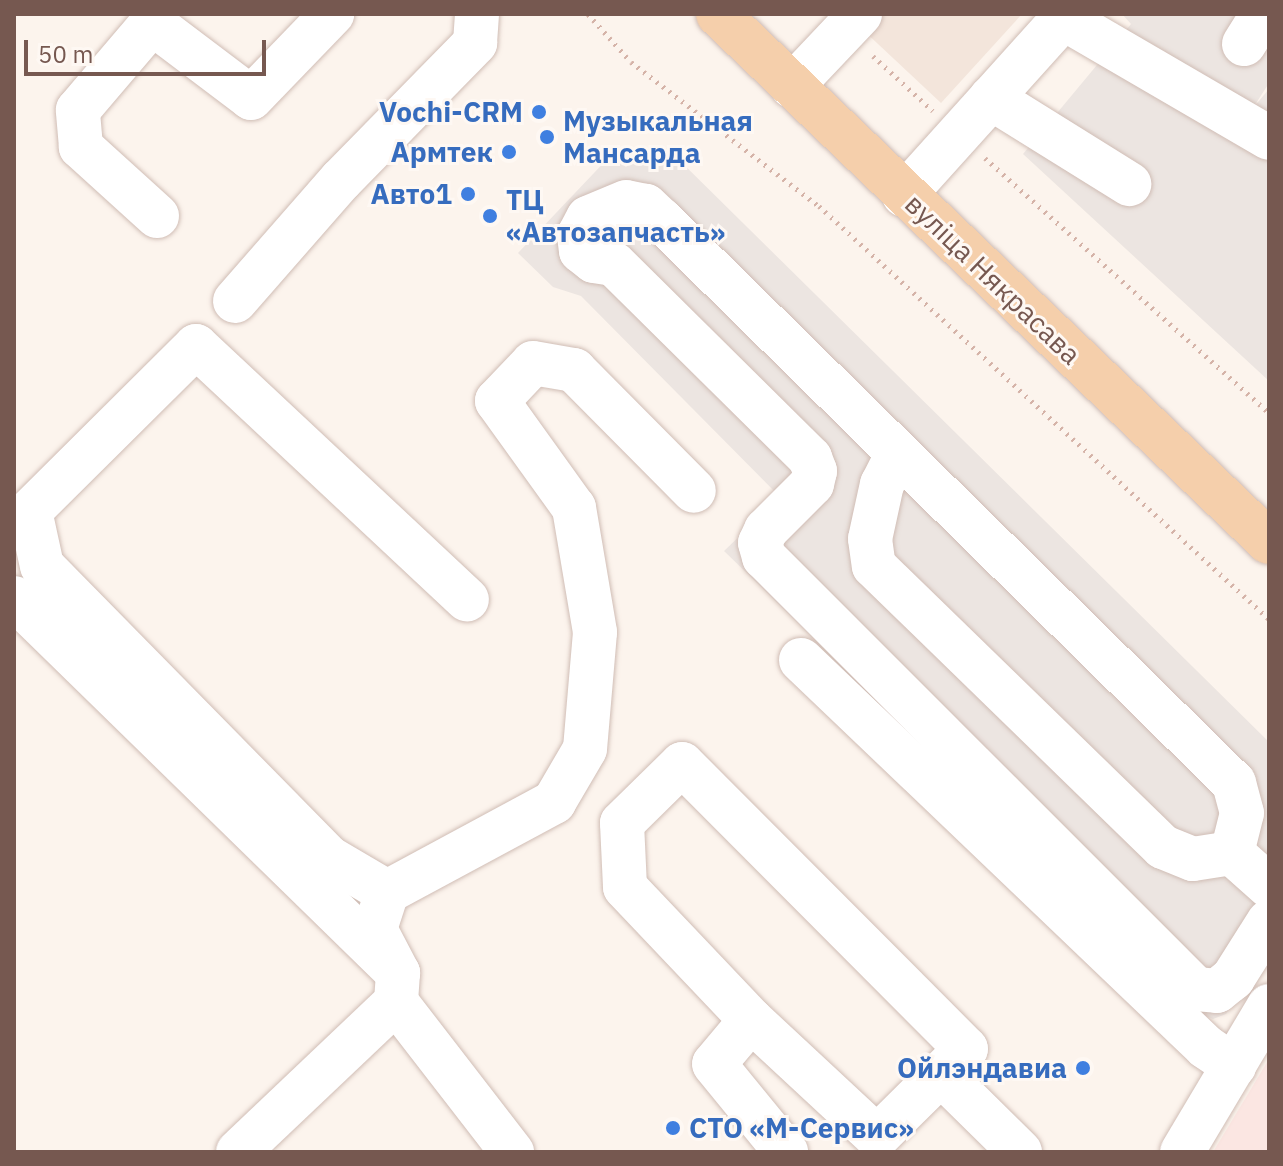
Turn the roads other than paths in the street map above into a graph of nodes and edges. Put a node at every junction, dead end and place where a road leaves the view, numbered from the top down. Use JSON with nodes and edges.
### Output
{"nodes":[{"id":1,"x":332,"y":14,"type":"edge"},
{"id":2,"x":477,"y":14,"type":"edge"},
{"id":3,"x":718,"y":14,"type":"edge"},
{"id":4,"x":1065,"y":16,"type":"edge"},
{"id":5,"x":852,"y":22,"type":"edge"},
{"id":6,"x":792,"y":86,"type":"junction"},
{"id":7,"x":991,"y":98,"type":"junction"},
{"id":8,"x":1269,"y":138,"type":"edge"},
{"id":9,"x":1129,"y":184,"type":"dead end"},
{"id":10,"x":904,"y":195,"type":"junction"},
{"id":11,"x":157,"y":216,"type":"dead end"},
{"id":12,"x":235,"y":301,"type":"dead end"},
{"id":13,"x":898,"y":453,"type":"junction"},
{"id":14,"x":694,"y":491,"type":"dead end"},
{"id":15,"x":1269,"y":542,"type":"edge"},
{"id":16,"x":14,"y":598,"type":"edge"},
{"id":17,"x":467,"y":600,"type":"dead end"},
{"id":18,"x":801,"y":660,"type":"dead end"},
{"id":19,"x":1232,"y":853,"type":"junction"},
{"id":20,"x":1269,"y":886,"type":"edge"},
{"id":21,"x":387,"y":892,"type":"junction"},
{"id":22,"x":1269,"y":921,"type":"edge"},
{"id":23,"x":397,"y":987,"type":"junction"},
{"id":24,"x":1269,"y":1006,"type":"edge"},
{"id":25,"x":751,"y":1020,"type":"junction"},
{"id":26,"x":1234,"y":1066,"type":"junction"},
{"id":27,"x":941,"y":1074,"type":"junction"},
{"id":28,"x":780,"y":1150,"type":"edge"},
{"id":29,"x":238,"y":1152,"type":"edge"},
{"id":30,"x":512,"y":1152,"type":"edge"},
{"id":31,"x":1020,"y":1152,"type":"edge"},
{"id":32,"x":1182,"y":1152,"type":"edge"}],
"edges":[{"from":1,"to":11,"type":"street"},
{"from":2,"to":12,"type":"street"},
{"from":3,"to":6,"type":"main road","name":"вуліца Някрасава"},
{"from":4,"to":7,"type":"street"},
{"from":4,"to":8,"type":"street"},
{"from":5,"to":6,"type":"street"},
{"from":6,"to":10,"type":"main road","name":"вуліца Някрасава"},
{"from":7,"to":9,"type":"street"},
{"from":7,"to":10,"type":"street"},
{"from":10,"to":15,"type":"main road","name":"вуліца Някрасава"},
{"from":13,"to":19,"type":"street"},
{"from":13,"to":19,"type":"street"},
{"from":13,"to":22,"type":"street"},
{"from":14,"to":21,"type":"street"},
{"from":16,"to":23,"type":"street"},
{"from":17,"to":21,"type":"street"},
{"from":18,"to":26,"type":"street"},
{"from":19,"to":20,"type":"street"},
{"from":21,"to":23,"type":"street"},
{"from":23,"to":29,"type":"street"},
{"from":23,"to":30,"type":"street"},
{"from":24,"to":26,"type":"street"},
{"from":25,"to":27,"type":"street"},
{"from":25,"to":27,"type":"street"},
{"from":25,"to":28,"type":"street"},
{"from":26,"to":32,"type":"street"},
{"from":27,"to":31,"type":"street"}]}
